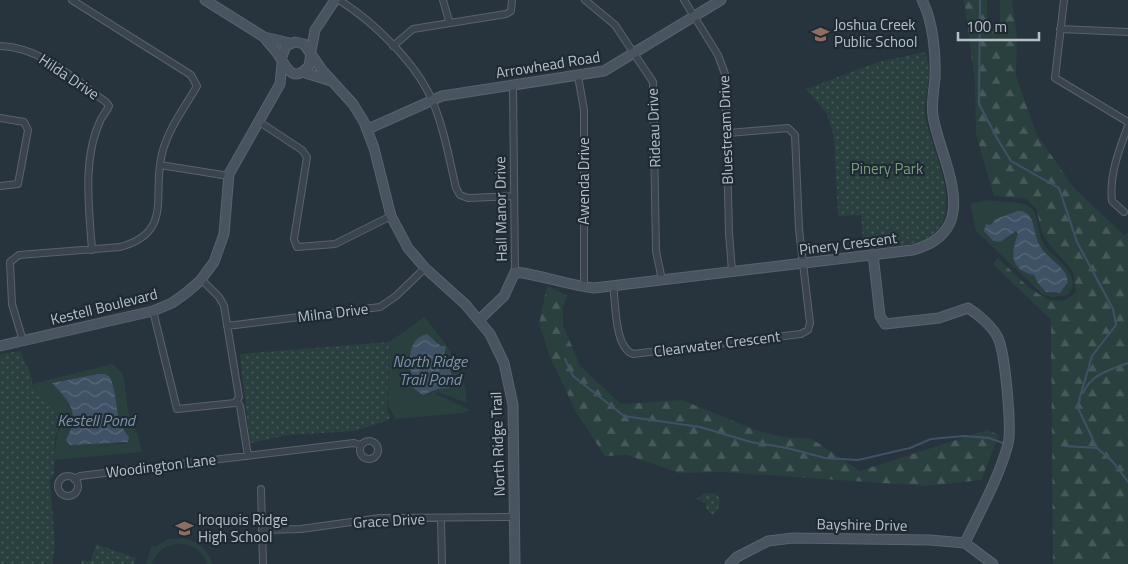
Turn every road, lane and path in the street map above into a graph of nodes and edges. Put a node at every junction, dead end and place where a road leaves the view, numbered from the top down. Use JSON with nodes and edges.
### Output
{"nodes":[{"id":1,"x":205,"y":0,"type":"edge"},
{"id":2,"x":335,"y":0,"type":"edge"},
{"id":3,"x":339,"y":0,"type":"edge"},
{"id":4,"x":443,"y":0,"type":"edge"},
{"id":5,"x":512,"y":0,"type":"edge"},
{"id":6,"x":585,"y":0,"type":"edge"},
{"id":7,"x":684,"y":0,"type":"edge"},
{"id":8,"x":721,"y":0,"type":"edge"},
{"id":9,"x":922,"y":0,"type":"edge"},
{"id":10,"x":1064,"y":0,"type":"edge"},
{"id":11,"x":77,"y":1,"type":"edge"},
{"id":12,"x":694,"y":16,"type":"junction"},
{"id":13,"x":449,"y":21,"type":"junction"},
{"id":14,"x":1060,"y":29,"type":"junction"},
{"id":15,"x":315,"y":30,"type":"junction"},
{"id":16,"x":1128,"y":32,"type":"edge"},
{"id":17,"x":264,"y":37,"type":"junction"},
{"id":18,"x":293,"y":43,"type":"junction"},
{"id":19,"x":0,"y":46,"type":"edge"},
{"id":20,"x":393,"y":46,"type":"junction"},
{"id":21,"x":311,"y":52,"type":"junction"},
{"id":22,"x":635,"y":54,"type":"junction"},
{"id":23,"x":282,"y":62,"type":"junction"},
{"id":24,"x":300,"y":73,"type":"junction"},
{"id":25,"x":578,"y":76,"type":"junction"},
{"id":26,"x":331,"y":81,"type":"junction"},
{"id":27,"x":280,"y":84,"type":"junction"},
{"id":28,"x":513,"y":85,"type":"junction"},
{"id":29,"x":432,"y":100,"type":"junction"},
{"id":30,"x":0,"y":118,"type":"edge"},
{"id":31,"x":258,"y":121,"type":"junction"},
{"id":32,"x":1128,"y":124,"type":"edge"},
{"id":33,"x":368,"y":129,"type":"junction"},
{"id":34,"x":728,"y":133,"type":"junction"},
{"id":35,"x":160,"y":165,"type":"junction"},
{"id":36,"x":229,"y":176,"type":"junction"},
{"id":37,"x":0,"y":186,"type":"edge"},
{"id":38,"x":514,"y":196,"type":"junction"},
{"id":39,"x":1124,"y":212,"type":"dead end"},
{"id":40,"x":391,"y":216,"type":"junction"},
{"id":41,"x":92,"y":250,"type":"junction"},
{"id":42,"x":873,"y":254,"type":"junction"},
{"id":43,"x":802,"y":263,"type":"junction"},
{"id":44,"x":424,"y":268,"type":"junction"},
{"id":45,"x":732,"y":271,"type":"junction"},
{"id":46,"x":515,"y":272,"type":"junction"},
{"id":47,"x":201,"y":279,"type":"junction"},
{"id":48,"x":662,"y":280,"type":"junction"},
{"id":49,"x":614,"y":285,"type":"junction"},
{"id":50,"x":584,"y":287,"type":"junction"},
{"id":51,"x":154,"y":311,"type":"junction"},
{"id":52,"x":480,"y":319,"type":"junction"},
{"id":53,"x":228,"y":326,"type":"junction"},
{"id":54,"x":23,"y":341,"type":"junction"},
{"id":55,"x":0,"y":346,"type":"edge"},
{"id":56,"x":237,"y":401,"type":"junction"},
{"id":57,"x":361,"y":445,"type":"dead end"},
{"id":58,"x":248,"y":456,"type":"junction"},
{"id":59,"x":74,"y":479,"type":"dead end"},
{"id":60,"x":261,"y":489,"type":"dead end"},
{"id":61,"x":514,"y":517,"type":"junction"},
{"id":62,"x":441,"y":519,"type":"junction"},
{"id":63,"x":263,"y":530,"type":"junction"},
{"id":64,"x":965,"y":543,"type":"junction"},
{"id":65,"x":263,"y":564,"type":"edge"},
{"id":66,"x":442,"y":564,"type":"edge"},
{"id":67,"x":515,"y":564,"type":"edge"},
{"id":68,"x":730,"y":564,"type":"edge"},
{"id":69,"x":993,"y":564,"type":"edge"}],
"edges":[{"from":1,"to":17,"type":"street"},
{"from":2,"to":15,"type":"street"},
{"from":3,"to":20,"type":"street"},
{"from":4,"to":13,"type":"street"},
{"from":5,"to":13,"type":"street"},
{"from":6,"to":22,"type":"street","name":"Rideau Drive"},
{"from":7,"to":12,"type":"street","name":"Bluestream Drive"},
{"from":8,"to":12,"type":"street","name":"Arrowhead Road"},
{"from":9,"to":42,"type":"street","name":"Pinery Crescent"},
{"from":10,"to":14,"type":"street"},
{"from":11,"to":35,"type":"street"},
{"from":12,"to":22,"type":"street","name":"Arrowhead Road"},
{"from":12,"to":34,"type":"street","name":"Bluestream Drive"},
{"from":13,"to":20,"type":"street"},
{"from":14,"to":16,"type":"street"},
{"from":14,"to":32,"type":"street"},
{"from":15,"to":18,"type":"street"},
{"from":15,"to":21,"type":"street"},
{"from":17,"to":18,"type":"street"},
{"from":17,"to":23,"type":"street"},
{"from":18,"to":21,"type":"street"},
{"from":18,"to":23,"type":"street"},
{"from":19,"to":41,"type":"street","name":"Hilda Drive"},
{"from":20,"to":29,"type":"street"},
{"from":21,"to":24,"type":"street"},
{"from":21,"to":26,"type":"street","name":"North Ridge Trail"},
{"from":22,"to":25,"type":"street","name":"Arrowhead Road"},
{"from":22,"to":48,"type":"street","name":"Rideau Drive"},
{"from":23,"to":24,"type":"street"},
{"from":23,"to":27,"type":"street","name":"Kestell Boulevard"},
{"from":24,"to":26,"type":"street","name":"North Ridge Trail"},
{"from":24,"to":27,"type":"street","name":"Kestell Boulevard"},
{"from":25,"to":28,"type":"street","name":"Arrowhead Road"},
{"from":25,"to":50,"type":"street","name":"Awenda Drive"},
{"from":26,"to":33,"type":"street","name":"North Ridge Trail"},
{"from":27,"to":31,"type":"street","name":"Kestell Boulevard"},
{"from":28,"to":29,"type":"street","name":"Arrowhead Road"},
{"from":28,"to":38,"type":"street","name":"Hall Manor Drive"},
{"from":29,"to":33,"type":"street","name":"Arrowhead Road"},
{"from":29,"to":38,"type":"street"},
{"from":30,"to":37,"type":"street"},
{"from":31,"to":36,"type":"street","name":"Kestell Boulevard"},
{"from":31,"to":40,"type":"street"},
{"from":32,"to":39,"type":"street"},
{"from":33,"to":40,"type":"street","name":"North Ridge Trail"},
{"from":34,"to":43,"type":"street"},
{"from":34,"to":45,"type":"street","name":"Bluestream Drive"},
{"from":35,"to":36,"type":"street"},
{"from":35,"to":41,"type":"street"},
{"from":36,"to":47,"type":"street","name":"Kestell Boulevard"},
{"from":38,"to":46,"type":"street","name":"Hall Manor Drive"},
{"from":40,"to":44,"type":"street","name":"North Ridge Trail"},
{"from":41,"to":54,"type":"street"},
{"from":42,"to":43,"type":"street","name":"Pinery Crescent"},
{"from":42,"to":64,"type":"street"},
{"from":43,"to":45,"type":"street","name":"Pinery Crescent"},
{"from":43,"to":49,"type":"street","name":"Clearwater Crescent"},
{"from":44,"to":52,"type":"street","name":"North Ridge Trail"},
{"from":44,"to":53,"type":"street","name":"Milna Drive"},
{"from":45,"to":48,"type":"street","name":"Pinery Crescent"},
{"from":46,"to":50,"type":"street","name":"Pinery Crescent"},
{"from":46,"to":52,"type":"street","name":"Hall Manor Drive"},
{"from":47,"to":51,"type":"street","name":"Kestell Boulevard"},
{"from":47,"to":53,"type":"street"},
{"from":48,"to":49,"type":"street","name":"Pinery Crescent"},
{"from":49,"to":50,"type":"street","name":"Pinery Crescent"},
{"from":51,"to":54,"type":"street","name":"Kestell Boulevard"},
{"from":51,"to":56,"type":"street"},
{"from":52,"to":61,"type":"street","name":"North Ridge Trail"},
{"from":53,"to":56,"type":"street"},
{"from":54,"to":55,"type":"street","name":"Kestell Boulevard"},
{"from":56,"to":58,"type":"street"},
{"from":57,"to":58,"type":"street","name":"Woodington Lane"},
{"from":58,"to":59,"type":"street","name":"Woodington Lane"},
{"from":60,"to":63,"type":"street"},
{"from":61,"to":62,"type":"street","name":"Grace Drive"},
{"from":61,"to":67,"type":"street","name":"North Ridge Trail"},
{"from":62,"to":63,"type":"street","name":"Grace Drive"},
{"from":62,"to":66,"type":"street"},
{"from":63,"to":65,"type":"street"},
{"from":64,"to":68,"type":"street","name":"Bayshire Drive"},
{"from":64,"to":69,"type":"street"}]}
